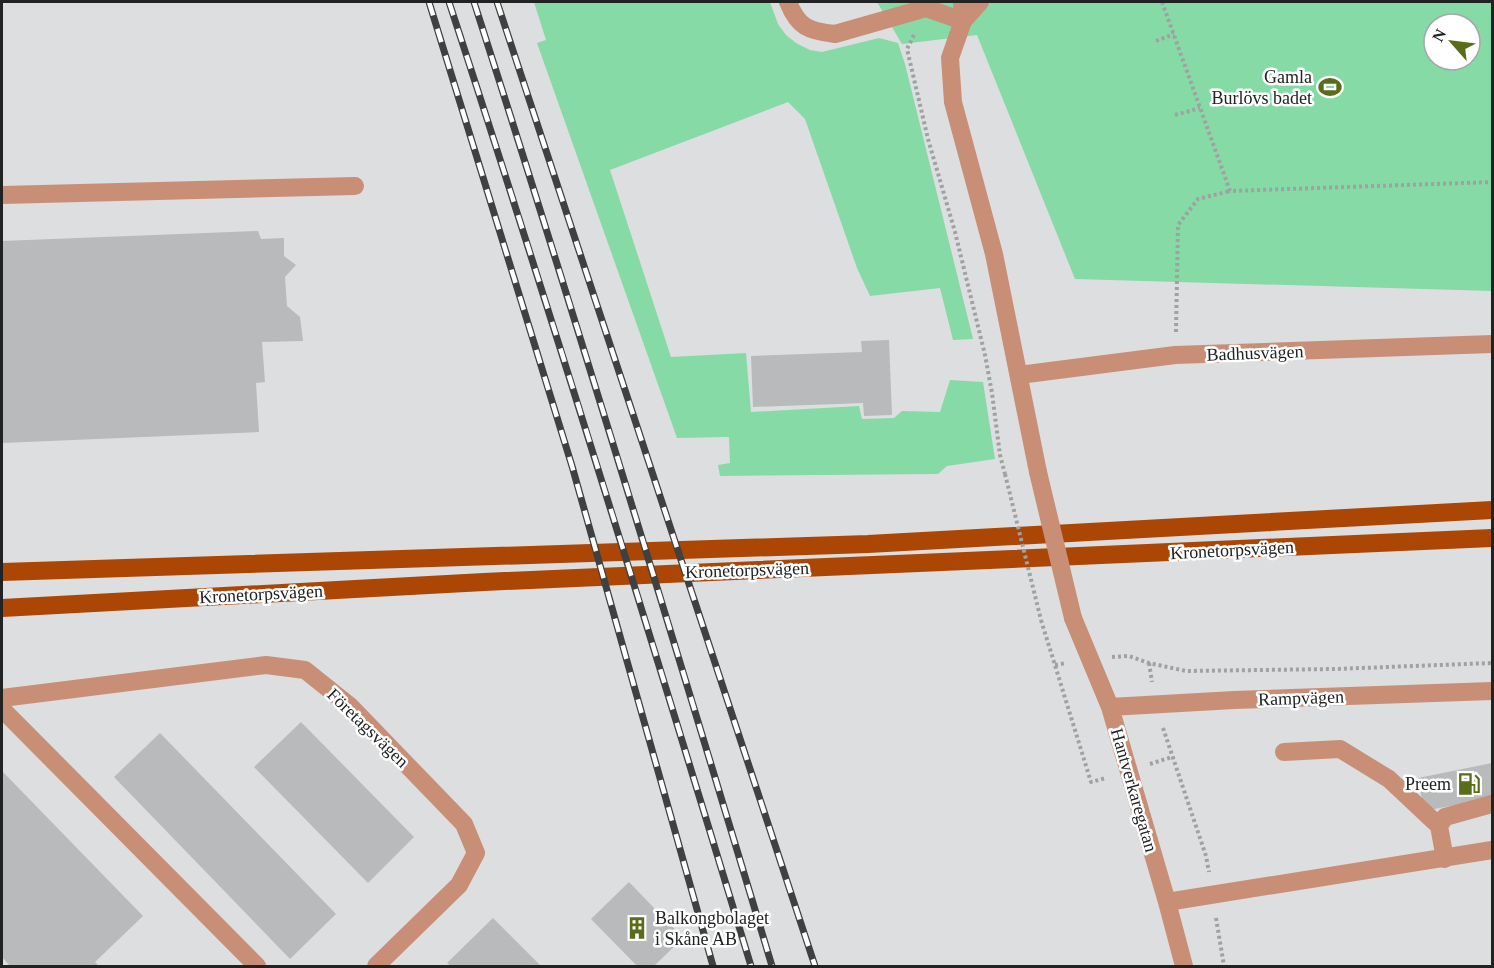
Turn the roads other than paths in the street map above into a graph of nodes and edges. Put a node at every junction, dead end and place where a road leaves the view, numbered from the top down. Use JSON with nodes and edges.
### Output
{"nodes":[{"id":1,"x":788,"y":2,"type":"edge"},
{"id":2,"x":962,"y":2,"type":"edge"},
{"id":3,"x":980,"y":2,"type":"edge"},
{"id":4,"x":963,"y":21,"type":"junction"},
{"id":5,"x":356,"y":186,"type":"dead end"},
{"id":6,"x":2,"y":195,"type":"edge"},
{"id":7,"x":1492,"y":345,"type":"edge"},
{"id":8,"x":1019,"y":375,"type":"junction"},
{"id":9,"x":1492,"y":510,"type":"edge"},
{"id":10,"x":1492,"y":538,"type":"edge"},
{"id":11,"x":2,"y":572,"type":"edge"},
{"id":12,"x":2,"y":608,"type":"edge"},
{"id":13,"x":1492,"y":691,"type":"edge"},
{"id":14,"x":2,"y":698,"type":"edge"},
{"id":15,"x":1110,"y":707,"type":"junction"},
{"id":16,"x":2,"y":709,"type":"edge"},
{"id":17,"x":1284,"y":752,"type":"dead end"},
{"id":18,"x":1492,"y":804,"type":"edge"},
{"id":19,"x":1439,"y":826,"type":"junction"},
{"id":20,"x":1492,"y":850,"type":"edge"},
{"id":21,"x":1445,"y":859,"type":"junction"},
{"id":22,"x":1167,"y":902,"type":"junction"},
{"id":23,"x":257,"y":966,"type":"edge"},
{"id":24,"x":376,"y":966,"type":"edge"},
{"id":25,"x":1184,"y":966,"type":"edge"}],
"edges":[{"from":1,"to":4,"type":"street"},
{"from":2,"to":4,"type":"street"},
{"from":3,"to":4,"type":"street"},
{"from":4,"to":8,"type":"street"},
{"from":5,"to":6,"type":"street"},
{"from":7,"to":8,"type":"street","name":"Badhusvägen"},
{"from":8,"to":15,"type":"street","name":"Hantverkaregatan","bridge":true},
{"from":9,"to":11,"type":"main road","name":"Kronetorpsvägen"},
{"from":10,"to":12,"type":"main road","name":"Kronetorpsvägen"},
{"from":13,"to":15,"type":"street","name":"Rampvägen"},
{"from":14,"to":24,"type":"street","name":"Företagsvägen"},
{"from":15,"to":22,"type":"street","name":"Hantverkaregatan"},
{"from":16,"to":23,"type":"street"},
{"from":17,"to":19,"type":"street"},
{"from":18,"to":19,"type":"street"},
{"from":19,"to":21,"type":"street"},
{"from":20,"to":21,"type":"street"},
{"from":21,"to":22,"type":"street"},
{"from":22,"to":25,"type":"street","name":"Hantverkaregatan"}]}
